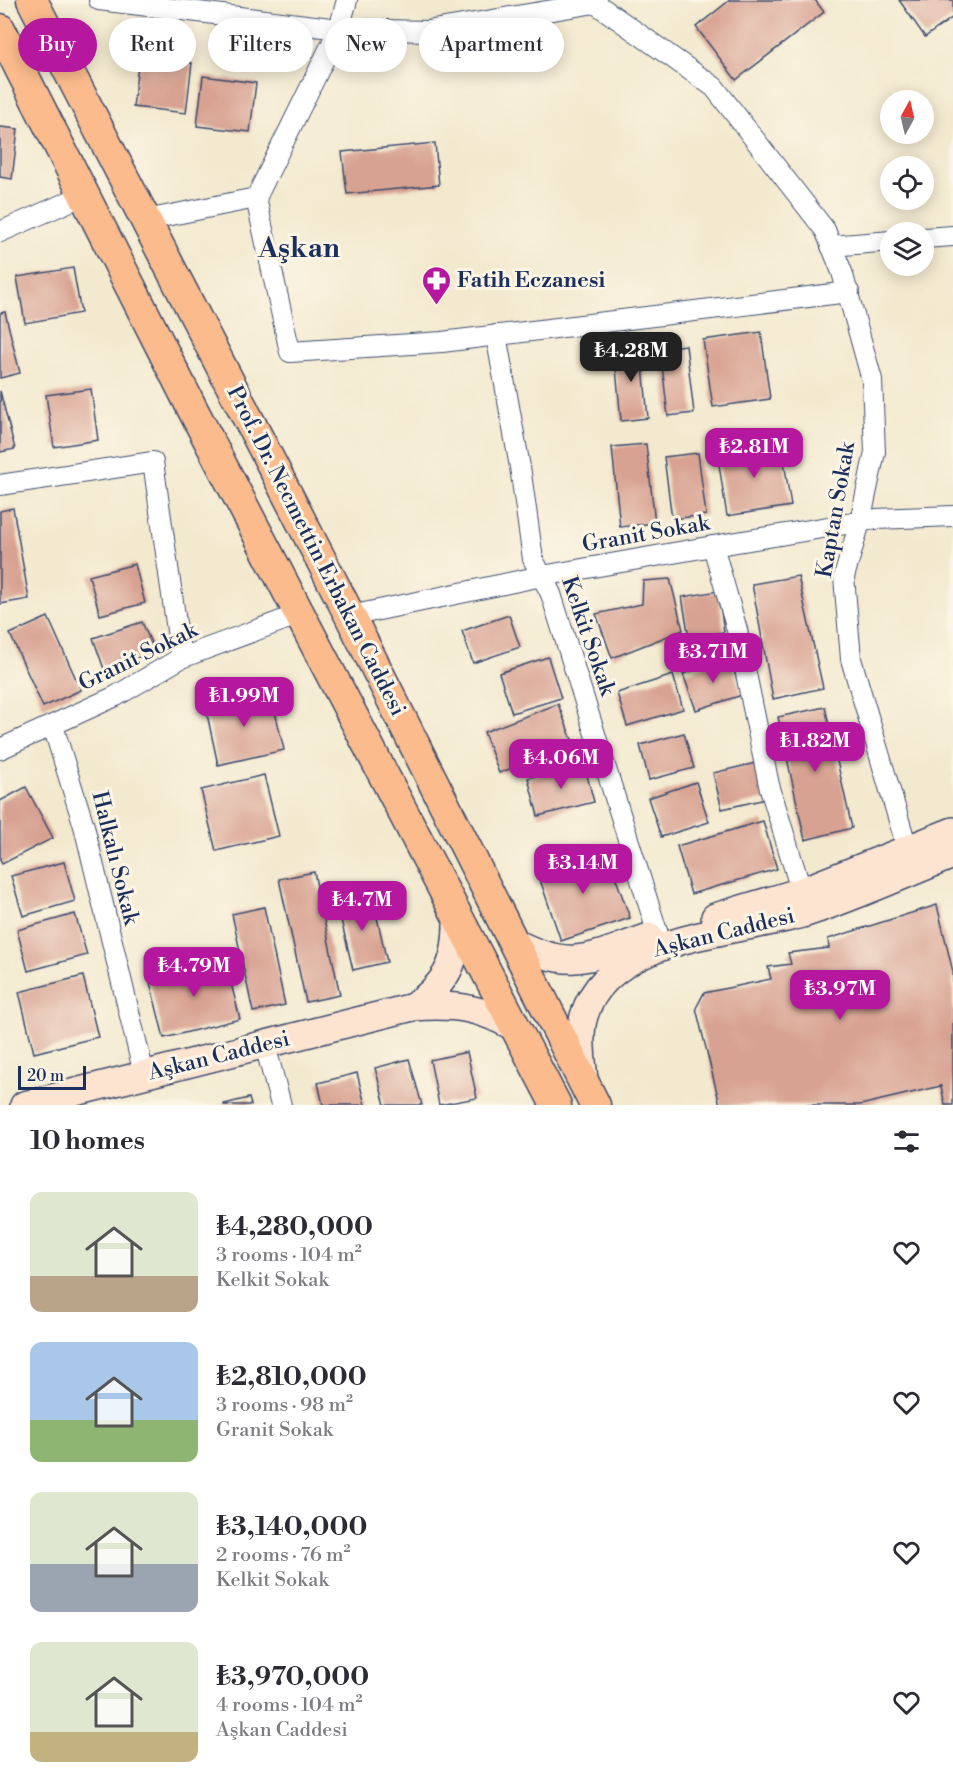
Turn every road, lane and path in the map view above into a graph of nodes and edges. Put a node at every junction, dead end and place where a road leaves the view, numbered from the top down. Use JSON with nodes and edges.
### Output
{"nodes":[{"id":1,"x":32,"y":0,"type":"edge"},
{"id":2,"x":99,"y":0,"type":"edge"},
{"id":3,"x":347,"y":0,"type":"edge"},
{"id":4,"x":596,"y":1,"type":"edge"},
{"id":5,"x":342,"y":18,"type":"edge"},
{"id":6,"x":325,"y":27,"type":"edge"},
{"id":7,"x":0,"y":29,"type":"edge"},
{"id":8,"x":407,"y":31,"type":"edge"},
{"id":9,"x":325,"y":58,"type":"edge"},
{"id":10,"x":84,"y":195,"type":"junction"},
{"id":11,"x":256,"y":198,"type":"junction"},
{"id":12,"x":146,"y":219,"type":"junction"},
{"id":13,"x":0,"y":232,"type":"edge"},
{"id":14,"x":953,"y":236,"type":"edge"},
{"id":15,"x":934,"y":237,"type":"edge"},
{"id":16,"x":880,"y":242,"type":"edge"},
{"id":17,"x":831,"y":246,"type":"junction"},
{"id":18,"x":849,"y":292,"type":"junction"},
{"id":19,"x":496,"y":335,"type":"junction"},
{"id":20,"x":0,"y":485,"type":"edge"},
{"id":21,"x":953,"y":516,"type":"edge"},
{"id":22,"x":860,"y":522,"type":"junction"},
{"id":23,"x":714,"y":546,"type":"junction"},
{"id":24,"x":542,"y":576,"type":"junction"},
{"id":25,"x":300,"y":614,"type":"junction"},
{"id":26,"x":350,"y":616,"type":"junction"},
{"id":27,"x":181,"y":658,"type":"junction"},
{"id":28,"x":53,"y":726,"type":"junction"},
{"id":29,"x":0,"y":749,"type":"edge"},
{"id":30,"x":953,"y":831,"type":"edge"},
{"id":31,"x":953,"y":855,"type":"edge"},
{"id":32,"x":910,"y":859,"type":"junction"},
{"id":33,"x":805,"y":901,"type":"junction"},
{"id":34,"x":457,"y":915,"type":"junction"},
{"id":35,"x":512,"y":941,"type":"junction"},
{"id":36,"x":660,"y":941,"type":"junction"},
{"id":37,"x":413,"y":1007,"type":"junction"},
{"id":38,"x":516,"y":1028,"type":"junction"},
{"id":39,"x":265,"y":1045,"type":"junction"},
{"id":40,"x":144,"y":1074,"type":"junction"},
{"id":41,"x":590,"y":1096,"type":"edge"},
{"id":42,"x":56,"y":1100,"type":"edge"},
{"id":43,"x":24,"y":1105,"type":"edge"},
{"id":44,"x":281,"y":1105,"type":"edge"},
{"id":45,"x":556,"y":1105,"type":"edge"}],
"edges":[{"from":1,"to":12,"type":"main road","name":"Prof. Dr. Necmettin Erbakan Caddesi"},
{"from":2,"to":6,"type":"street"},
{"from":3,"to":5,"type":"street"},
{"from":4,"to":8,"type":"street"},
{"from":4,"to":17,"type":"street","name":"Kaptan Sokak"},
{"from":7,"to":10,"type":"main road","name":"Prof. Dr. Necmettin Erbakan Caddesi"},
{"from":9,"to":11,"type":"street"},
{"from":10,"to":13,"type":"street"},
{"from":10,"to":25,"type":"main road","name":"Prof. Dr. Necmettin Erbakan Caddesi"},
{"from":11,"to":12,"type":"street"},
{"from":11,"to":19,"type":"street"},
{"from":12,"to":26,"type":"main road","name":"Prof. Dr. Necmettin Erbakan Caddesi"},
{"from":14,"to":15,"type":"street"},
{"from":16,"to":17,"type":"street"},
{"from":17,"to":18,"type":"street","name":"Kaptan Sokak"},
{"from":18,"to":19,"type":"street"},
{"from":18,"to":22,"type":"street","name":"Kaptan Sokak"},
{"from":19,"to":24,"type":"street","name":"Kelkit Sokak"},
{"from":20,"to":27,"type":"street"},
{"from":21,"to":22,"type":"street","name":"Granit Sokak"},
{"from":22,"to":23,"type":"street","name":"Granit Sokak"},
{"from":22,"to":32,"type":"street","name":"Kaptan Sokak"},
{"from":23,"to":24,"type":"street","name":"Granit Sokak"},
{"from":23,"to":33,"type":"street"},
{"from":24,"to":26,"type":"street","name":"Granit Sokak"},
{"from":24,"to":36,"type":"street","name":"Kelkit Sokak"},
{"from":25,"to":27,"type":"street","name":"Granit Sokak"},
{"from":25,"to":34,"type":"main road","name":"Prof. Dr. Necmettin Erbakan Caddesi"},
{"from":26,"to":35,"type":"main road","name":"Prof. Dr. Necmettin Erbakan Caddesi"},
{"from":27,"to":28,"type":"street","name":"Granit Sokak"},
{"from":28,"to":29,"type":"street","name":"Granit Sokak"},
{"from":28,"to":40,"type":"street","name":"Halkalı Sokak"},
{"from":30,"to":32,"type":"street","name":"Aşkan Caddesi"},
{"from":31,"to":32,"type":"street","name":"Aşkan Caddesi"},
{"from":32,"to":33,"type":"street","name":"Aşkan Caddesi"},
{"from":33,"to":36,"type":"street","name":"Aşkan Caddesi"},
{"from":34,"to":37,"type":"street"},
{"from":34,"to":38,"type":"main road","name":"Prof. Dr. Necmettin Erbakan Caddesi"},
{"from":35,"to":36,"type":"street","name":"Aşkan Caddesi"},
{"from":35,"to":41,"type":"main road","name":"Prof. Dr. Necmettin Erbakan Caddesi"},
{"from":36,"to":41,"type":"street","name":"Aşkan Caddesi"},
{"from":37,"to":38,"type":"street"},
{"from":37,"to":39,"type":"street","name":"Aşkan Caddesi"},
{"from":38,"to":45,"type":"main road","name":"Prof. Dr. Necmettin Erbakan Caddesi"},
{"from":39,"to":40,"type":"street","name":"Aşkan Caddesi"},
{"from":39,"to":44,"type":"street"},
{"from":40,"to":42,"type":"street","name":"Aşkan Caddesi"},
{"from":42,"to":43,"type":"street","name":"Aşkan Caddesi"}]}
